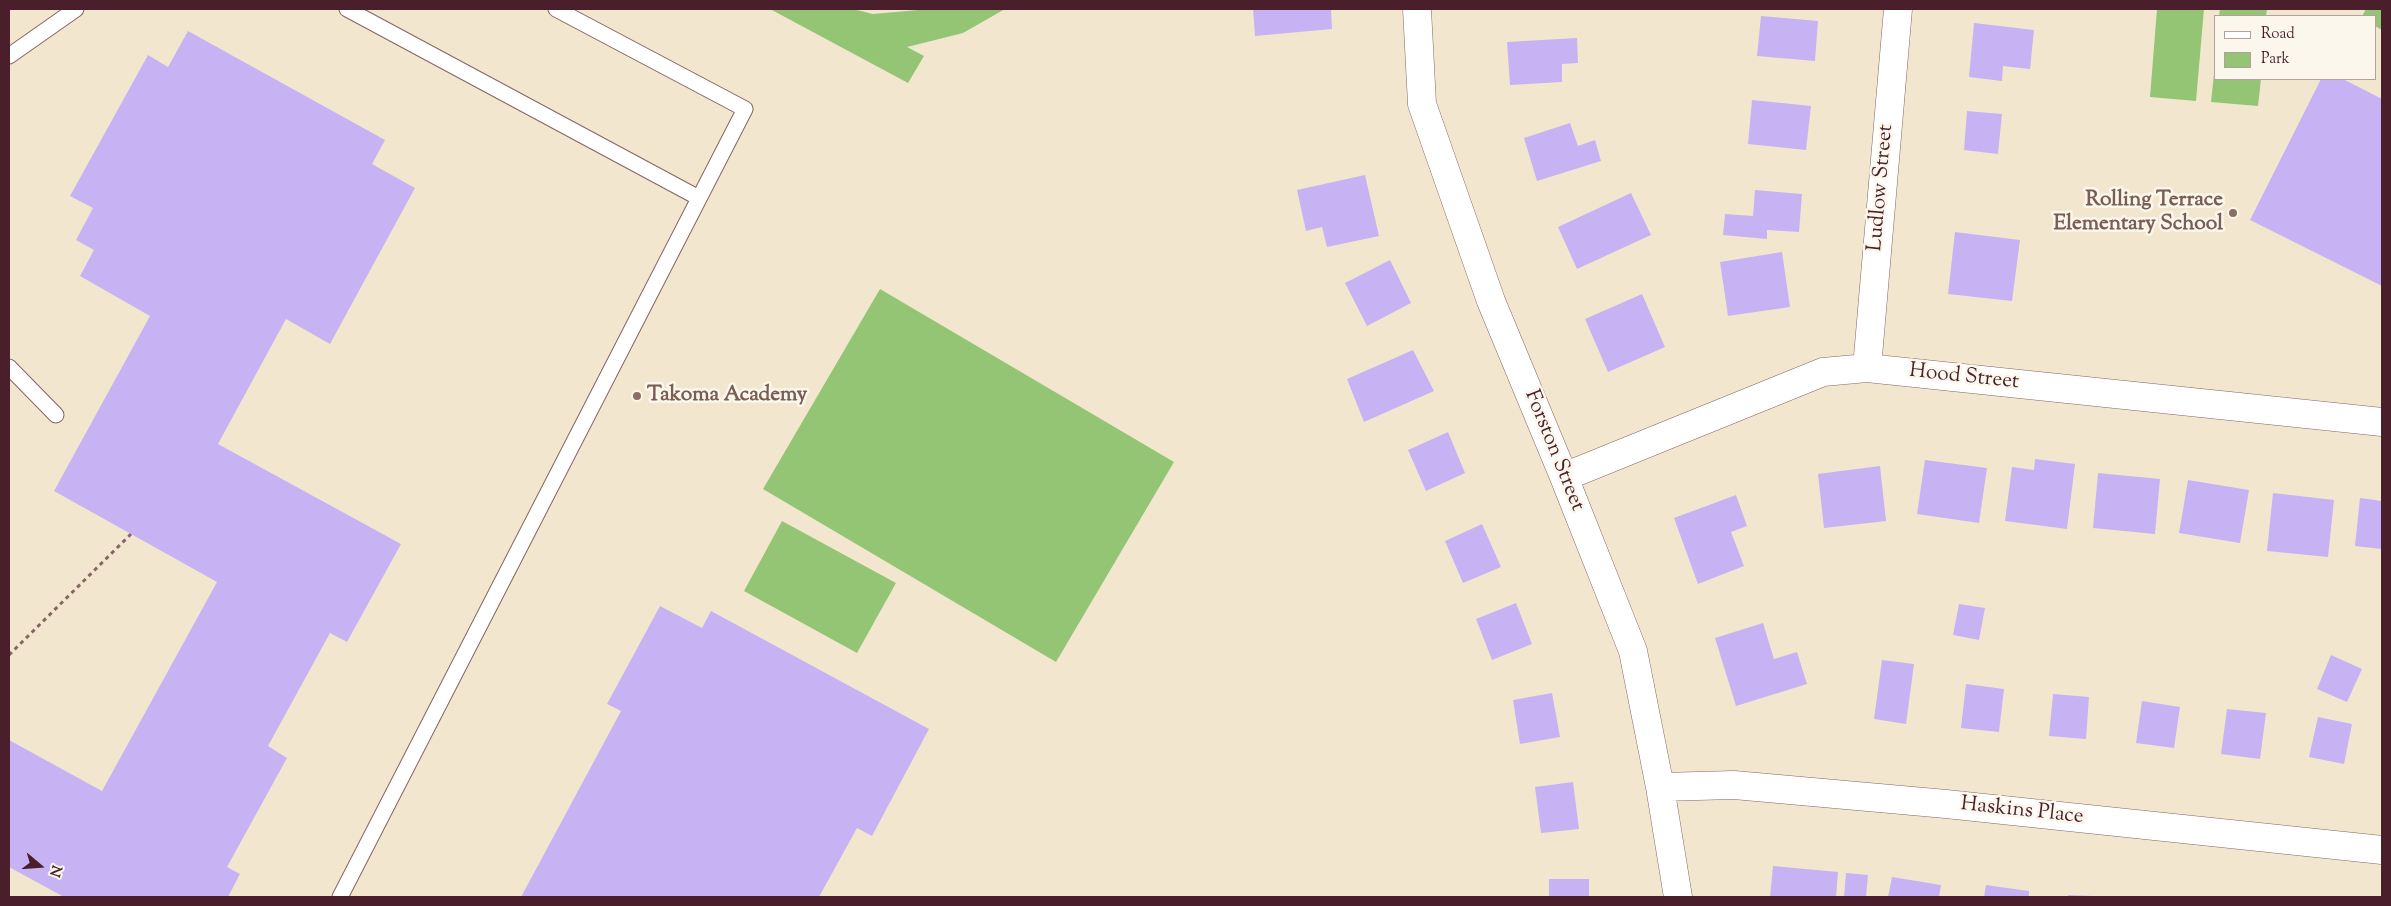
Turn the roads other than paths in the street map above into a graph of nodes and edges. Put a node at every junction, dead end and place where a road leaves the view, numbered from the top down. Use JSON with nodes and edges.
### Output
{"nodes":[{"id":1,"x":76,"y":9,"type":"edge"},
{"id":2,"x":347,"y":9,"type":"edge"},
{"id":3,"x":556,"y":9,"type":"edge"},
{"id":4,"x":1417,"y":9,"type":"edge"},
{"id":5,"x":1898,"y":9,"type":"edge"},
{"id":6,"x":9,"y":56,"type":"edge"},
{"id":7,"x":699,"y":198,"type":"junction"},
{"id":8,"x":9,"y":366,"type":"edge"},
{"id":9,"x":1867,"y":368,"type":"junction"},
{"id":10,"x":56,"y":415,"type":"dead end"},
{"id":11,"x":2382,"y":422,"type":"edge"},
{"id":12,"x":1564,"y":476,"type":"junction"},
{"id":13,"x":1660,"y":787,"type":"junction"},
{"id":14,"x":2382,"y":850,"type":"edge"},
{"id":15,"x":340,"y":897,"type":"edge"},
{"id":16,"x":1678,"y":897,"type":"edge"}],
"edges":[{"from":1,"to":6,"type":"lane"},
{"from":2,"to":7,"type":"lane"},
{"from":3,"to":7,"type":"lane"},
{"from":4,"to":12,"type":"street","name":"Forston Street"},
{"from":5,"to":9,"type":"street","name":"Ludlow Street"},
{"from":7,"to":15,"type":"lane"},
{"from":8,"to":10,"type":"lane"},
{"from":9,"to":11,"type":"street","name":"Hood Street"},
{"from":9,"to":12,"type":"street","name":"Hood Street"},
{"from":12,"to":13,"type":"street","name":"Forston Street"},
{"from":13,"to":14,"type":"street","name":"Haskins Place"},
{"from":13,"to":16,"type":"street","name":"Forston Street"}]}
